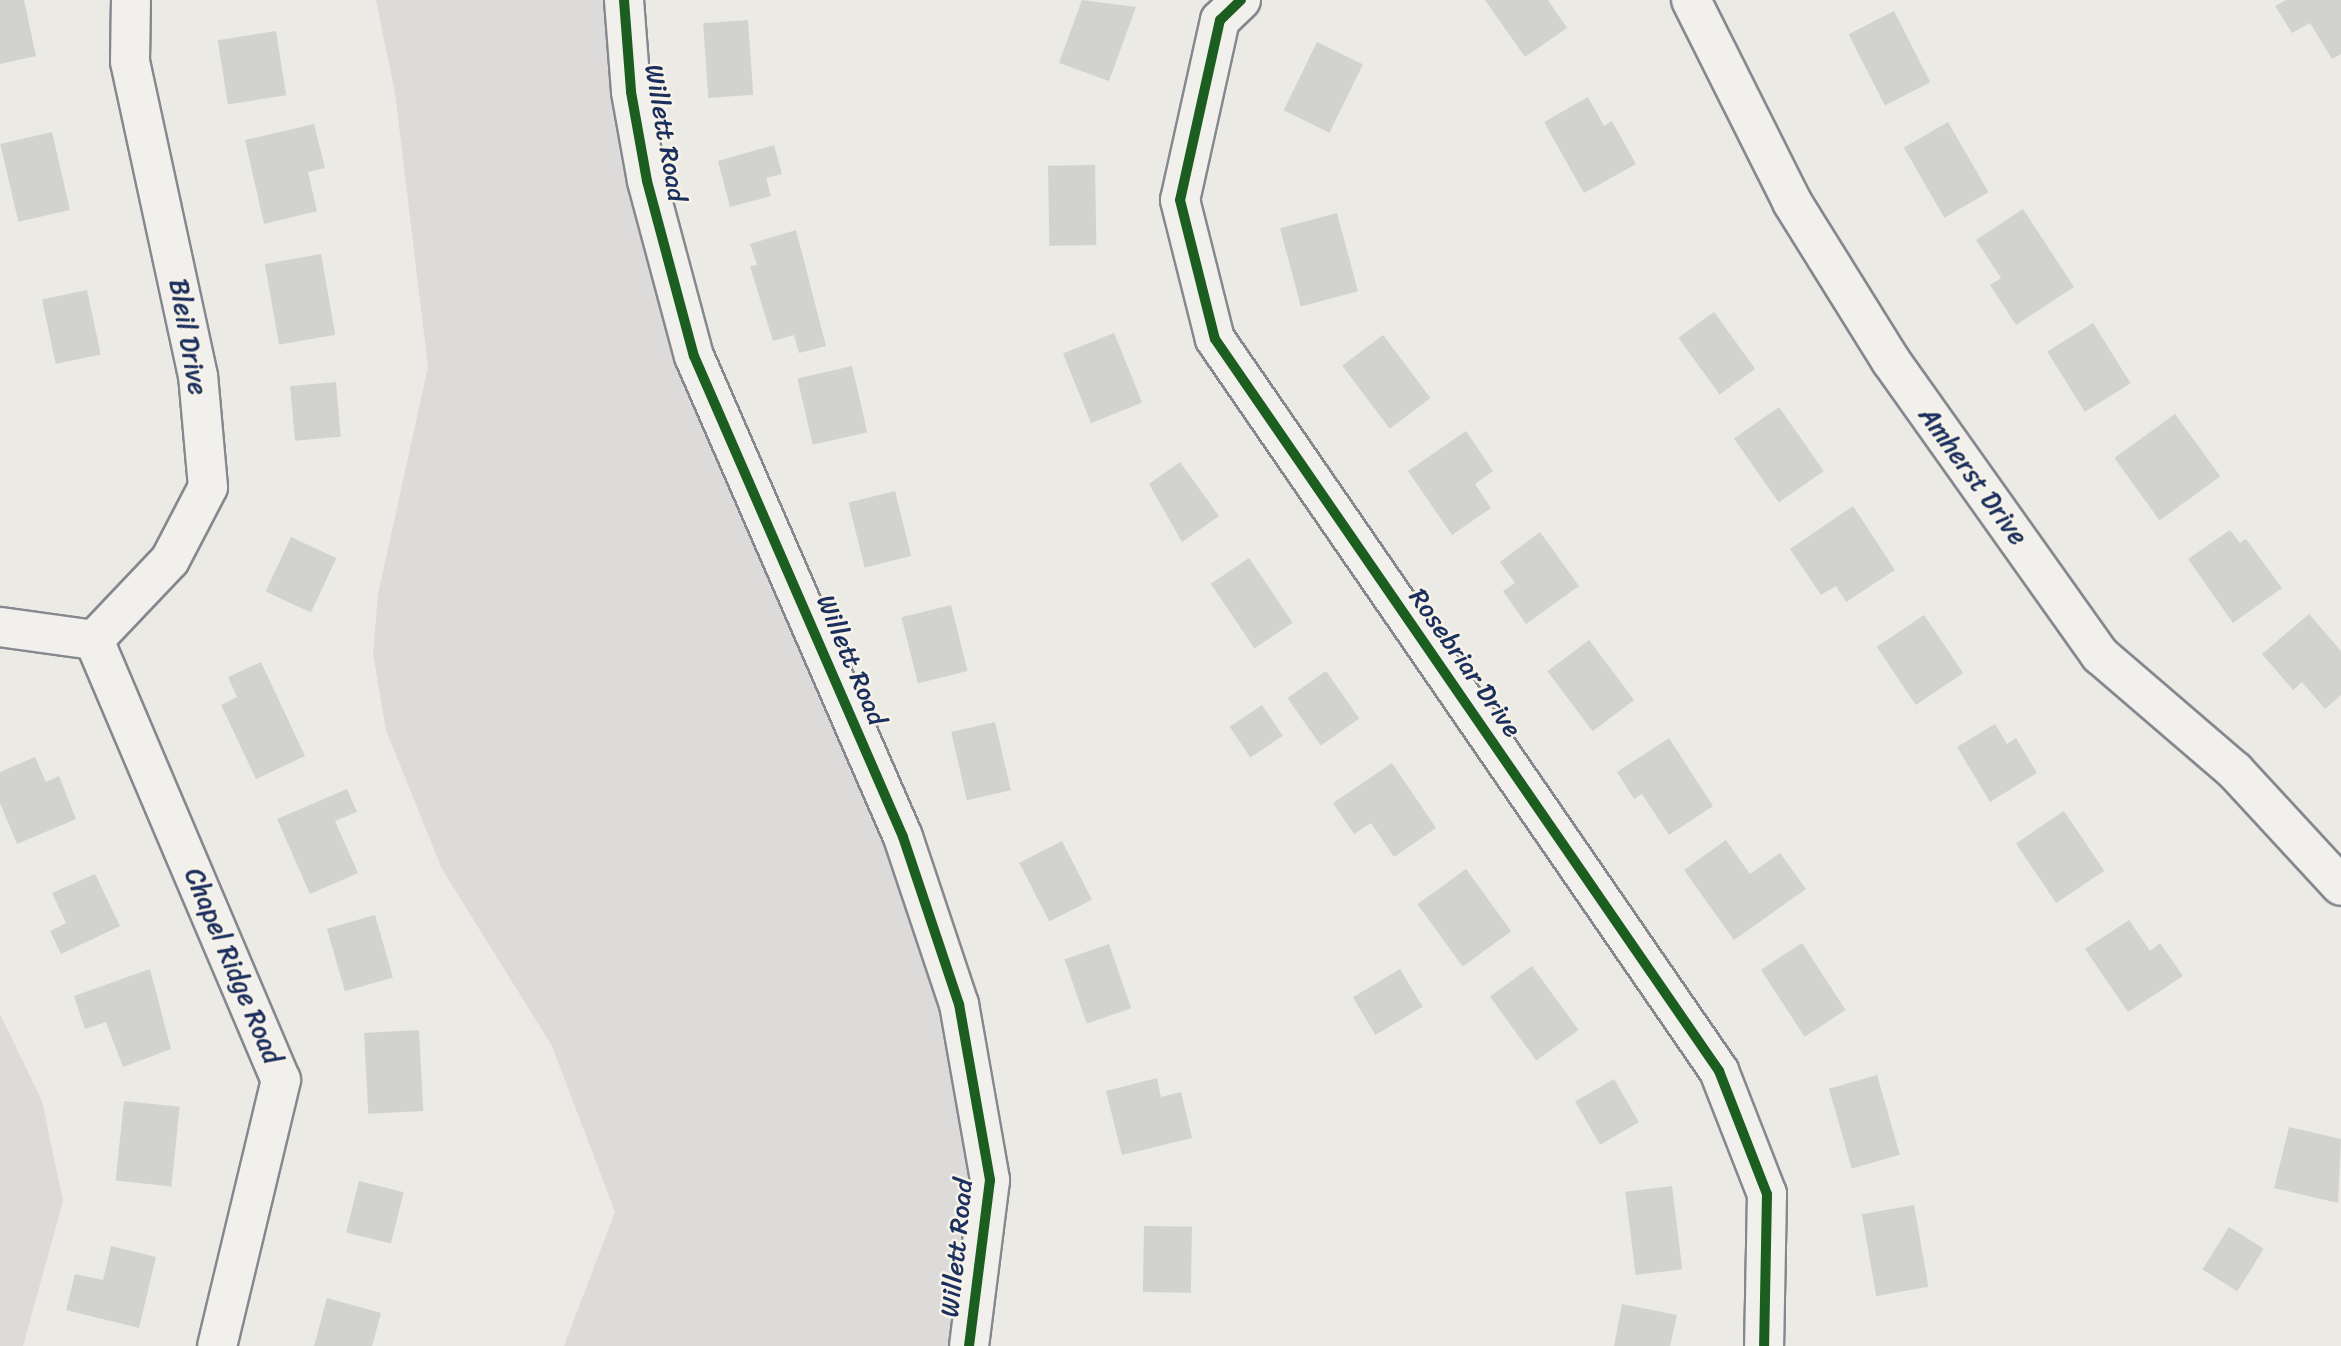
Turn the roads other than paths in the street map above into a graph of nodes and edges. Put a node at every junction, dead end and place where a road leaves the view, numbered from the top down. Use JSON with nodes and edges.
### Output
{"nodes":[{"id":1,"x":131,"y":0,"type":"edge"},
{"id":2,"x":624,"y":0,"type":"edge"},
{"id":3,"x":1241,"y":0,"type":"edge"},
{"id":4,"x":1691,"y":0,"type":"edge"},
{"id":5,"x":0,"y":627,"type":"edge"},
{"id":6,"x":94,"y":640,"type":"junction"},
{"id":7,"x":2341,"y":886,"type":"edge"},
{"id":8,"x":218,"y":1346,"type":"edge"},
{"id":9,"x":969,"y":1346,"type":"edge"},
{"id":10,"x":1764,"y":1346,"type":"edge"}],
"edges":[{"from":1,"to":6,"type":"street","name":"Bleil Drive"},
{"from":2,"to":9,"type":"street","name":"Willett Road"},
{"from":3,"to":10,"type":"street","name":"Rosebriar Drive"},
{"from":4,"to":7,"type":"street","name":"Amherst Drive"},
{"from":5,"to":6,"type":"street"},
{"from":6,"to":8,"type":"street","name":"Chapel Ridge Road"}]}
